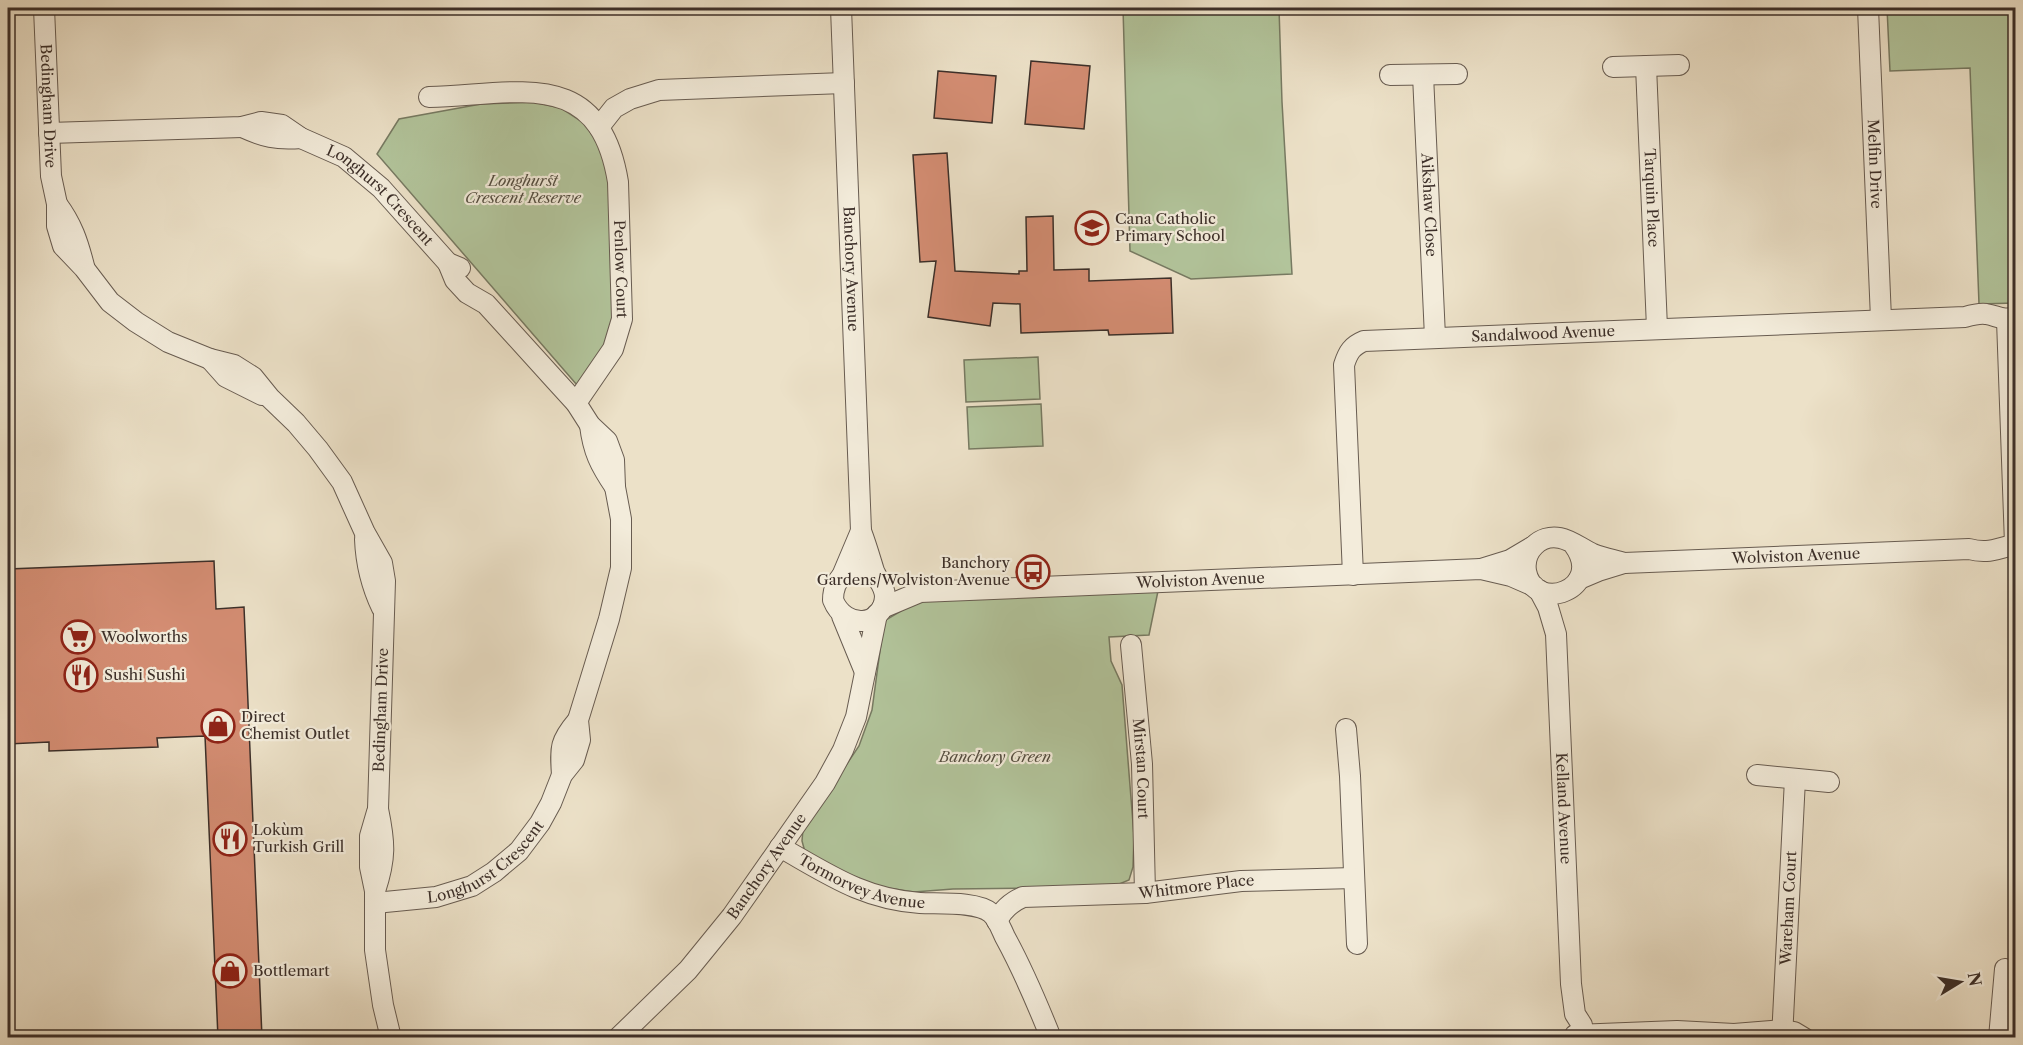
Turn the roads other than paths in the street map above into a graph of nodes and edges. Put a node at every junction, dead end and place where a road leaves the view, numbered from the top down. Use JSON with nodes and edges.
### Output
{"nodes":[{"id":1,"x":44,"y":8,"type":"edge"},
{"id":2,"x":841,"y":8,"type":"edge"},
{"id":3,"x":1868,"y":8,"type":"edge"},
{"id":4,"x":1679,"y":65,"type":"dead end"},
{"id":5,"x":1646,"y":66,"type":"junction"},
{"id":6,"x":1613,"y":67,"type":"dead end"},
{"id":7,"x":1457,"y":74,"type":"dead end"},
{"id":8,"x":1390,"y":75,"type":"dead end"},
{"id":9,"x":1423,"y":75,"type":"junction"},
{"id":10,"x":844,"y":82,"type":"junction"},
{"id":11,"x":429,"y":97,"type":"dead end"},
{"id":12,"x":599,"y":127,"type":"junction"},
{"id":13,"x":49,"y":133,"type":"junction"},
{"id":14,"x":1881,"y":319,"type":"junction"},
{"id":15,"x":2011,"y":323,"type":"edge"},
{"id":16,"x":1658,"y":328,"type":"junction"},
{"id":17,"x":1435,"y":337,"type":"junction"},
{"id":18,"x":576,"y":403,"type":"junction"},
{"id":19,"x":861,"y":531,"type":"junction"},
{"id":20,"x":2015,"y":536,"type":"edge"},
{"id":21,"x":2015,"y":544,"type":"edge"},
{"id":22,"x":1574,"y":545,"type":"junction"},
{"id":23,"x":1532,"y":547,"type":"junction"},
{"id":24,"x":1969,"y":549,"type":"junction"},
{"id":25,"x":1624,"y":563,"type":"junction"},
{"id":26,"x":1481,"y":569,"type":"junction"},
{"id":27,"x":1353,"y":575,"type":"junction"},
{"id":28,"x":842,"y":576,"type":"junction"},
{"id":29,"x":877,"y":577,"type":"junction"},
{"id":30,"x":1577,"y":582,"type":"junction"},
{"id":31,"x":1537,"y":588,"type":"junction"},
{"id":32,"x":920,"y":592,"type":"junction"},
{"id":33,"x":880,"y":611,"type":"junction"},
{"id":34,"x":843,"y":616,"type":"junction"},
{"id":35,"x":1556,"y":634,"type":"junction"},
{"id":36,"x":1132,"y":645,"type":"dead end"},
{"id":37,"x":865,"y":672,"type":"junction"},
{"id":38,"x":1346,"y":729,"type":"dead end"},
{"id":39,"x":1757,"y":775,"type":"dead end"},
{"id":40,"x":1795,"y":779,"type":"junction"},
{"id":41,"x":1829,"y":782,"type":"dead end"},
{"id":42,"x":780,"y":847,"type":"junction"},
{"id":43,"x":1354,"y":878,"type":"junction"},
{"id":44,"x":1145,"y":893,"type":"junction"},
{"id":45,"x":375,"y":897,"type":"junction"},
{"id":46,"x":1002,"y":917,"type":"junction"},
{"id":47,"x":1357,"y":944,"type":"dead end"},
{"id":48,"x":2005,"y":969,"type":"dead end"},
{"id":49,"x":2009,"y":1001,"type":"edge"},
{"id":50,"x":1782,"y":1034,"type":"edge"},
{"id":51,"x":616,"y":1035,"type":"edge"},
{"id":52,"x":1579,"y":1036,"type":"edge"},
{"id":53,"x":1738,"y":1036,"type":"edge"},
{"id":54,"x":391,"y":1038,"type":"edge"},
{"id":55,"x":1051,"y":1038,"type":"edge"},
{"id":56,"x":1804,"y":1038,"type":"edge"},
{"id":57,"x":1999,"y":1038,"type":"edge"}],
"edges":[{"from":1,"to":13,"type":"street","name":"Bedingham Drive"},
{"from":2,"to":10,"type":"street","name":"Banchory Avenue"},
{"from":3,"to":14,"type":"street","name":"Melfin Drive"},
{"from":4,"to":5,"type":"street"},
{"from":5,"to":6,"type":"street"},
{"from":5,"to":16,"type":"street","name":"Tarquin Place"},
{"from":7,"to":9,"type":"street"},
{"from":8,"to":9,"type":"street"},
{"from":9,"to":17,"type":"street","name":"Aikshaw Close"},
{"from":10,"to":12,"type":"street"},
{"from":10,"to":19,"type":"street","name":"Banchory Avenue"},
{"from":11,"to":12,"type":"street","name":"Penlow Court"},
{"from":12,"to":18,"type":"street","name":"Penlow Court"},
{"from":13,"to":18,"type":"street","name":"Longhurst Crescent"},
{"from":13,"to":45,"type":"street","name":"Bedingham Drive"},
{"from":14,"to":15,"type":"street","name":"Sandalwood Avenue"},
{"from":14,"to":16,"type":"street","name":"Sandalwood Avenue"},
{"from":15,"to":20,"type":"street"},
{"from":16,"to":17,"type":"street","name":"Sandalwood Avenue"},
{"from":17,"to":27,"type":"street","name":"Sandalwood Avenue"},
{"from":18,"to":45,"type":"street","name":"Longhurst Crescent"},
{"from":19,"to":28,"type":"street","name":"Banchory Avenue"},
{"from":19,"to":29,"type":"street","name":"Banchory Avenue"},
{"from":20,"to":21,"type":"street"},
{"from":20,"to":24,"type":"street","name":"Wolviston Avenue"},
{"from":21,"to":24,"type":"street","name":"Wolviston Avenue"},
{"from":22,"to":23,"type":"street"},
{"from":22,"to":25,"type":"street","name":"Wolviston Avenue"},
{"from":22,"to":30,"type":"street"},
{"from":23,"to":26,"type":"street","name":"Wolviston Avenue"},
{"from":23,"to":31,"type":"street"},
{"from":24,"to":25,"type":"street","name":"Wolviston Avenue"},
{"from":25,"to":30,"type":"street","name":"Wolviston Avenue"},
{"from":26,"to":27,"type":"street","name":"Wolviston Avenue"},
{"from":26,"to":31,"type":"street","name":"Wolviston Avenue"},
{"from":27,"to":32,"type":"street","name":"Wolviston Avenue"},
{"from":28,"to":29,"type":"street"},
{"from":28,"to":34,"type":"street"},
{"from":29,"to":32,"type":"street","name":"Wolviston Avenue"},
{"from":29,"to":33,"type":"street"},
{"from":30,"to":31,"type":"street"},
{"from":30,"to":35,"type":"street","name":"Kelland Avenue"},
{"from":31,"to":35,"type":"street","name":"Kelland Avenue"},
{"from":32,"to":33,"type":"street","name":"Wolviston Avenue"},
{"from":33,"to":34,"type":"street"},
{"from":33,"to":37,"type":"street","name":"Banchory Avenue"},
{"from":34,"to":37,"type":"street"},
{"from":35,"to":52,"type":"street","name":"Kelland Avenue"},
{"from":36,"to":44,"type":"street","name":"Mirstan Court"},
{"from":37,"to":42,"type":"street","name":"Banchory Avenue"},
{"from":38,"to":43,"type":"street"},
{"from":39,"to":40,"type":"street"},
{"from":40,"to":41,"type":"street"},
{"from":40,"to":50,"type":"street","name":"Wareham Court"},
{"from":42,"to":46,"type":"street","name":"Tormorvey Avenue"},
{"from":42,"to":51,"type":"street","name":"Banchory Avenue"},
{"from":43,"to":44,"type":"street","name":"Whitmore Place"},
{"from":43,"to":47,"type":"street"},
{"from":44,"to":46,"type":"street","name":"Whitmore Place"},
{"from":45,"to":54,"type":"street","name":"Bedingham Drive"},
{"from":46,"to":55,"type":"street"},
{"from":48,"to":49,"type":"street"},
{"from":49,"to":57,"type":"street"},
{"from":50,"to":53,"type":"street"},
{"from":50,"to":56,"type":"street"},
{"from":52,"to":53,"type":"street"}]}
